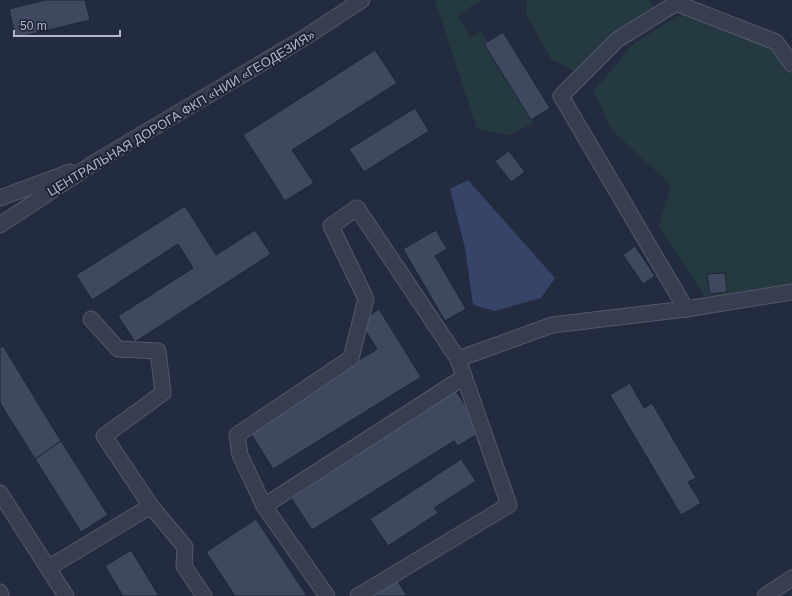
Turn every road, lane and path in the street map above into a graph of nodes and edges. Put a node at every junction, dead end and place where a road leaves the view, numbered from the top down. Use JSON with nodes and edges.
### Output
{"nodes":[{"id":1,"x":362,"y":0,"type":"edge"},
{"id":2,"x":792,"y":64,"type":"edge"},
{"id":3,"x":94,"y":164,"type":"junction"},
{"id":4,"x":0,"y":198,"type":"edge"},
{"id":5,"x":0,"y":225,"type":"edge"},
{"id":6,"x":792,"y":292,"type":"edge"},
{"id":7,"x":686,"y":309,"type":"junction"},
{"id":8,"x":91,"y":319,"type":"dead end"},
{"id":9,"x":458,"y":359,"type":"junction"},
{"id":10,"x":464,"y":377,"type":"junction"},
{"id":11,"x":0,"y":493,"type":"edge"},
{"id":12,"x":151,"y":506,"type":"junction"},
{"id":13,"x":264,"y":506,"type":"junction"},
{"id":14,"x":48,"y":568,"type":"junction"},
{"id":15,"x":792,"y":578,"type":"edge"},
{"id":16,"x":0,"y":592,"type":"edge"},
{"id":17,"x":1,"y":596,"type":"edge"},
{"id":18,"x":66,"y":596,"type":"edge"},
{"id":19,"x":204,"y":596,"type":"edge"},
{"id":20,"x":327,"y":596,"type":"edge"},
{"id":21,"x":358,"y":596,"type":"edge"},
{"id":22,"x":765,"y":596,"type":"edge"}],
"edges":[{"from":1,"to":3,"type":"street","name":"ЦЕНТРАЛЬНАЯ ДОРОГА ФКП «НИИ «ГЕОДЕЗИЯ»"},
{"from":2,"to":7,"type":"street"},
{"from":3,"to":4,"type":"street"},
{"from":3,"to":5,"type":"street","name":"ЦЕНТРАЛЬНАЯ ДОРОГА ФКП «НИИ «ГЕОДЕЗИЯ»"},
{"from":6,"to":7,"type":"street"},
{"from":7,"to":9,"type":"street"},
{"from":8,"to":12,"type":"street"},
{"from":9,"to":10,"type":"street"},
{"from":9,"to":13,"type":"street"},
{"from":10,"to":13,"type":"street"},
{"from":10,"to":21,"type":"street"},
{"from":11,"to":14,"type":"street"},
{"from":12,"to":14,"type":"street"},
{"from":12,"to":19,"type":"street"},
{"from":13,"to":20,"type":"street"},
{"from":14,"to":18,"type":"street"},
{"from":15,"to":22,"type":"street"},
{"from":16,"to":17,"type":"street"}]}
